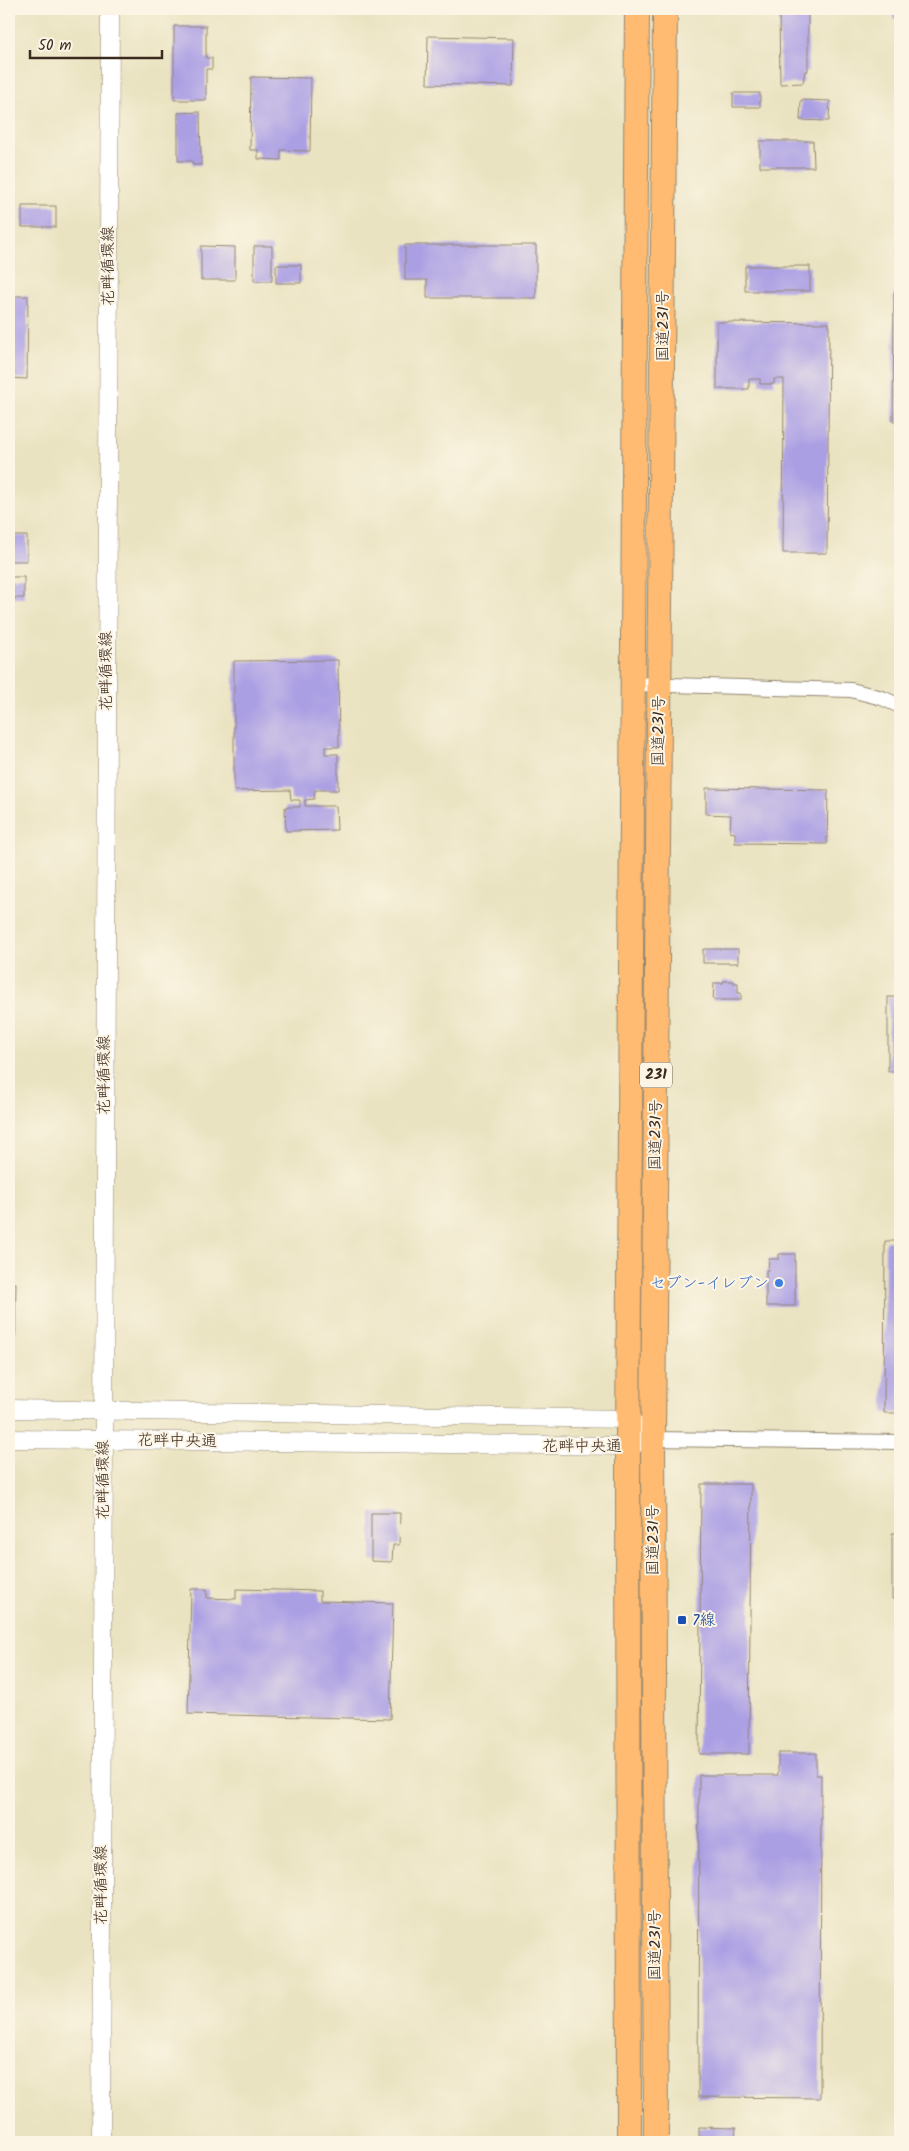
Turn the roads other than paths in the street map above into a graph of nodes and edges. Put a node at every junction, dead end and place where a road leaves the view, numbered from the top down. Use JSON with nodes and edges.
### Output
{"nodes":[{"id":1,"x":110,"y":9,"type":"edge"},
{"id":2,"x":637,"y":9,"type":"edge"},
{"id":3,"x":666,"y":9,"type":"edge"},
{"id":4,"x":633,"y":684,"type":"junction"},
{"id":5,"x":660,"y":684,"type":"junction"},
{"id":6,"x":900,"y":706,"type":"edge"},
{"id":7,"x":9,"y":1409,"type":"edge"},
{"id":8,"x":103,"y":1409,"type":"junction"},
{"id":9,"x":629,"y":1418,"type":"junction"},
{"id":10,"x":9,"y":1439,"type":"edge"},
{"id":11,"x":653,"y":1439,"type":"junction"},
{"id":12,"x":103,"y":1440,"type":"junction"},
{"id":13,"x":900,"y":1442,"type":"edge"},
{"id":14,"x":628,"y":1446,"type":"junction"},
{"id":15,"x":100,"y":2142,"type":"edge"},
{"id":16,"x":629,"y":2142,"type":"edge"},
{"id":17,"x":656,"y":2142,"type":"edge"}],
"edges":[{"from":1,"to":8,"type":"street","name":"花畔循環線"},
{"from":2,"to":4,"type":"highway","name":"国道231号","number":"231"},
{"from":3,"to":5,"type":"highway","name":"国道231号","number":"231"},
{"from":4,"to":5,"type":"street"},
{"from":4,"to":9,"type":"highway","name":"国道231号","number":"231"},
{"from":5,"to":6,"type":"street"},
{"from":5,"to":11,"type":"highway","name":"国道231号","number":"231"},
{"from":7,"to":8,"type":"street","name":"花畔中央通"},
{"from":8,"to":9,"type":"street","name":"花畔中央通"},
{"from":8,"to":12,"type":"street","name":"花畔循環線"},
{"from":9,"to":11,"type":"street","name":"花畔中央通"},
{"from":9,"to":14,"type":"highway","name":"国道231号","number":"231"},
{"from":10,"to":12,"type":"street","name":"花畔中央通"},
{"from":11,"to":13,"type":"street"},
{"from":11,"to":14,"type":"street","name":"花畔中央通"},
{"from":11,"to":17,"type":"highway","name":"国道231号","number":"231"},
{"from":12,"to":14,"type":"street","name":"花畔中央通"},
{"from":12,"to":15,"type":"street","name":"花畔循環線"},
{"from":14,"to":16,"type":"highway","name":"国道231号","number":"231"}]}
